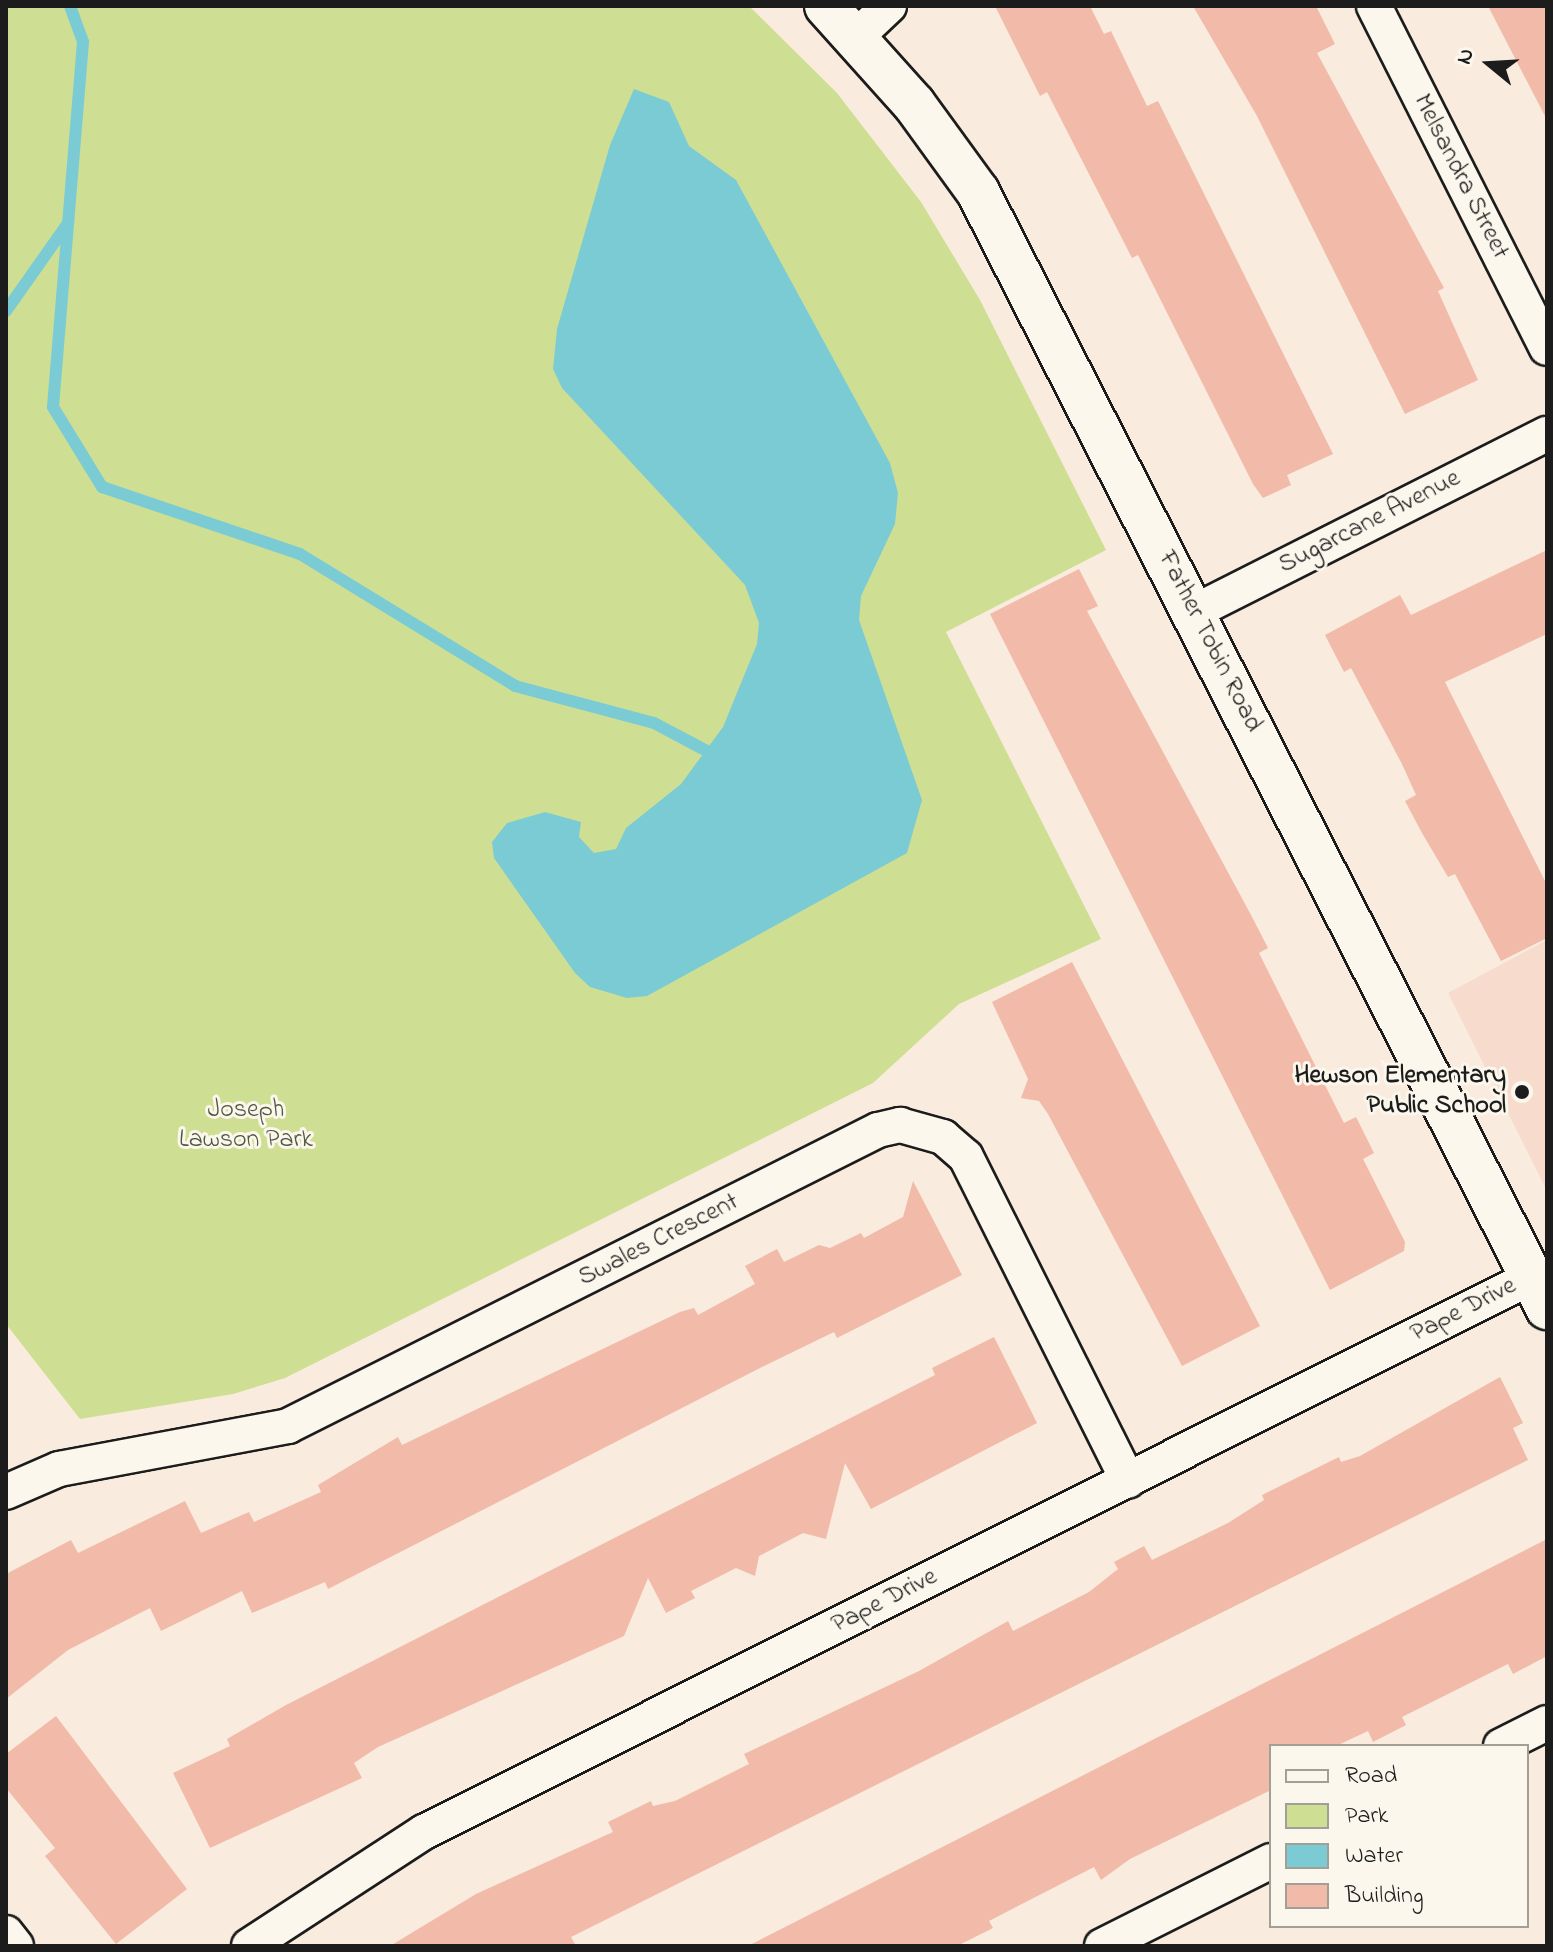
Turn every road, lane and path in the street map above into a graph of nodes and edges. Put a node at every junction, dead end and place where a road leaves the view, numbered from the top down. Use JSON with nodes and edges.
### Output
{"nodes":[{"id":1,"x":826,"y":6,"type":"edge"},
{"id":2,"x":889,"y":6,"type":"edge"},
{"id":3,"x":1374,"y":6,"type":"edge"},
{"id":4,"x":857,"y":36,"type":"junction"},
{"id":5,"x":1547,"y":348,"type":"edge"},
{"id":6,"x":1547,"y":434,"type":"edge"},
{"id":7,"x":1194,"y":612,"type":"junction"},
{"id":8,"x":1539,"y":1293,"type":"edge"},
{"id":9,"x":1128,"y":1481,"type":"junction"},
{"id":10,"x":6,"y":1492,"type":"edge"},
{"id":11,"x":1547,"y":1723,"type":"edge"},
{"id":12,"x":1505,"y":1744,"type":"edge"},
{"id":13,"x":1269,"y":1862,"type":"edge"},
{"id":14,"x":6,"y":1933,"type":"edge"},
{"id":15,"x":16,"y":1946,"type":"edge"},
{"id":16,"x":249,"y":1946,"type":"edge"},
{"id":17,"x":1102,"y":1946,"type":"edge"}],
"edges":[{"from":1,"to":4,"type":"street","name":"Father Tobin Road"},
{"from":2,"to":4,"type":"street"},
{"from":3,"to":5,"type":"street","name":"Melsandra Street"},
{"from":4,"to":7,"type":"street","name":"Father Tobin Road"},
{"from":6,"to":7,"type":"street","name":"Sugarcane Avenue"},
{"from":7,"to":8,"type":"street","name":"Father Tobin Road"},
{"from":8,"to":9,"type":"street","name":"Pape Drive"},
{"from":9,"to":10,"type":"street","name":"Swales Crescent"},
{"from":9,"to":16,"type":"street","name":"Pape Drive"},
{"from":11,"to":12,"type":"street"},
{"from":13,"to":17,"type":"street"},
{"from":14,"to":15,"type":"street"}]}
